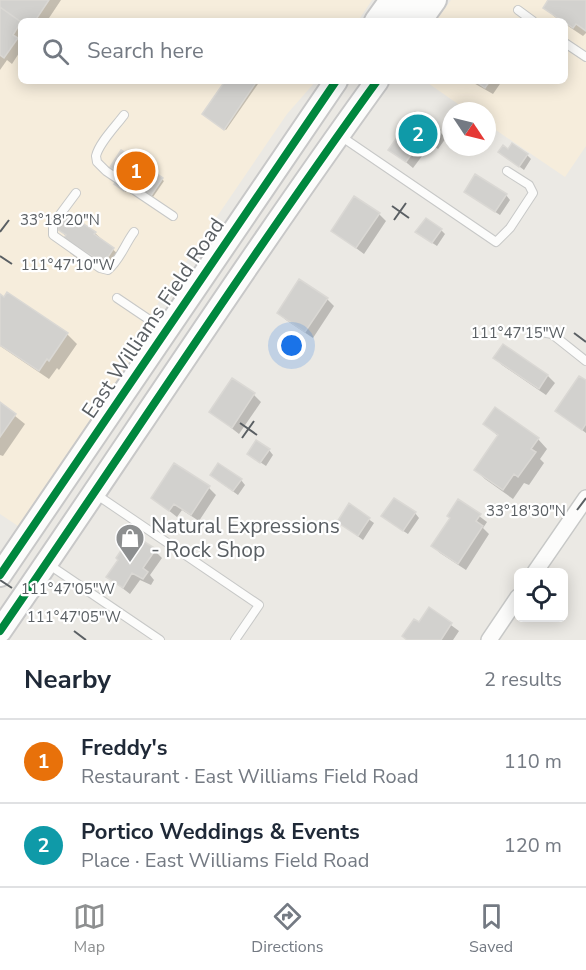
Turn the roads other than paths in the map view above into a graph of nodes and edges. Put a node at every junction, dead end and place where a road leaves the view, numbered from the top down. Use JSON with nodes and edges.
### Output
{"nodes":[{"id":1,"x":391,"y":0,"type":"edge"},
{"id":2,"x":414,"y":0,"type":"edge"},
{"id":3,"x":435,"y":0,"type":"edge"},
{"id":4,"x":518,"y":10,"type":"dead end"},
{"id":5,"x":378,"y":18,"type":"edge"},
{"id":6,"x":403,"y":18,"type":"edge"},
{"id":7,"x":422,"y":18,"type":"edge"},
{"id":8,"x":529,"y":18,"type":"edge"},
{"id":9,"x":568,"y":45,"type":"edge"},
{"id":10,"x":586,"y":57,"type":"edge"},
{"id":11,"x":334,"y":84,"type":"edge"},
{"id":12,"x":375,"y":84,"type":"edge"},
{"id":13,"x":124,"y":115,"type":"dead end"},
{"id":14,"x":339,"y":135,"type":"junction"},
{"id":15,"x":507,"y":171,"type":"dead end"},
{"id":16,"x":263,"y":187,"type":"junction"},
{"id":17,"x":76,"y":193,"type":"dead end"},
{"id":18,"x":288,"y":206,"type":"junction"},
{"id":19,"x":173,"y":216,"type":"dead end"},
{"id":20,"x":134,"y":232,"type":"dead end"},
{"id":21,"x":117,"y":298,"type":"dead end"},
{"id":22,"x":166,"y":330,"type":"junction"},
{"id":23,"x":537,"y":331,"type":"dead end"},
{"id":24,"x":586,"y":361,"type":"edge"},
{"id":25,"x":95,"y":494,"type":"junction"},
{"id":26,"x":586,"y":498,"type":"edge"},
{"id":27,"x":44,"y":510,"type":"junction"},
{"id":28,"x":71,"y":528,"type":"junction"},
{"id":29,"x":47,"y":563,"type":"junction"},
{"id":30,"x":538,"y":568,"type":"edge"},
{"id":31,"x":0,"y":575,"type":"edge"},
{"id":32,"x":514,"y":604,"type":"edge"},
{"id":33,"x":0,"y":631,"type":"edge"},
{"id":34,"x":160,"y":640,"type":"edge"},
{"id":35,"x":235,"y":640,"type":"edge"},
{"id":36,"x":489,"y":640,"type":"edge"}],
"edges":[{"from":1,"to":5,"type":"main road"},
{"from":2,"to":6,"type":"main road"},
{"from":3,"to":7,"type":"main road"},
{"from":4,"to":8,"type":"lane"},
{"from":9,"to":10,"type":"lane"},
{"from":11,"to":16,"type":"main road","name":"East Williams Field Road"},
{"from":12,"to":14,"type":"main road"},
{"from":13,"to":19,"type":"lane"},
{"from":14,"to":15,"type":"lane"},
{"from":14,"to":18,"type":"main road"},
{"from":16,"to":18,"type":"main road"},
{"from":16,"to":22,"type":"main road","name":"East Williams Field Road"},
{"from":17,"to":20,"type":"lane"},
{"from":18,"to":25,"type":"main road"},
{"from":21,"to":22,"type":"lane"},
{"from":22,"to":27,"type":"main road","name":"East Williams Field Road"},
{"from":23,"to":24,"type":"lane"},
{"from":25,"to":28,"type":"main road"},
{"from":25,"to":35,"type":"lane"},
{"from":26,"to":30,"type":"street"},
{"from":27,"to":28,"type":"main road"},
{"from":27,"to":31,"type":"main road","name":"East Williams Field Road"},
{"from":28,"to":29,"type":"main road"},
{"from":29,"to":33,"type":"main road"},
{"from":29,"to":34,"type":"lane"},
{"from":32,"to":36,"type":"street"}]}
